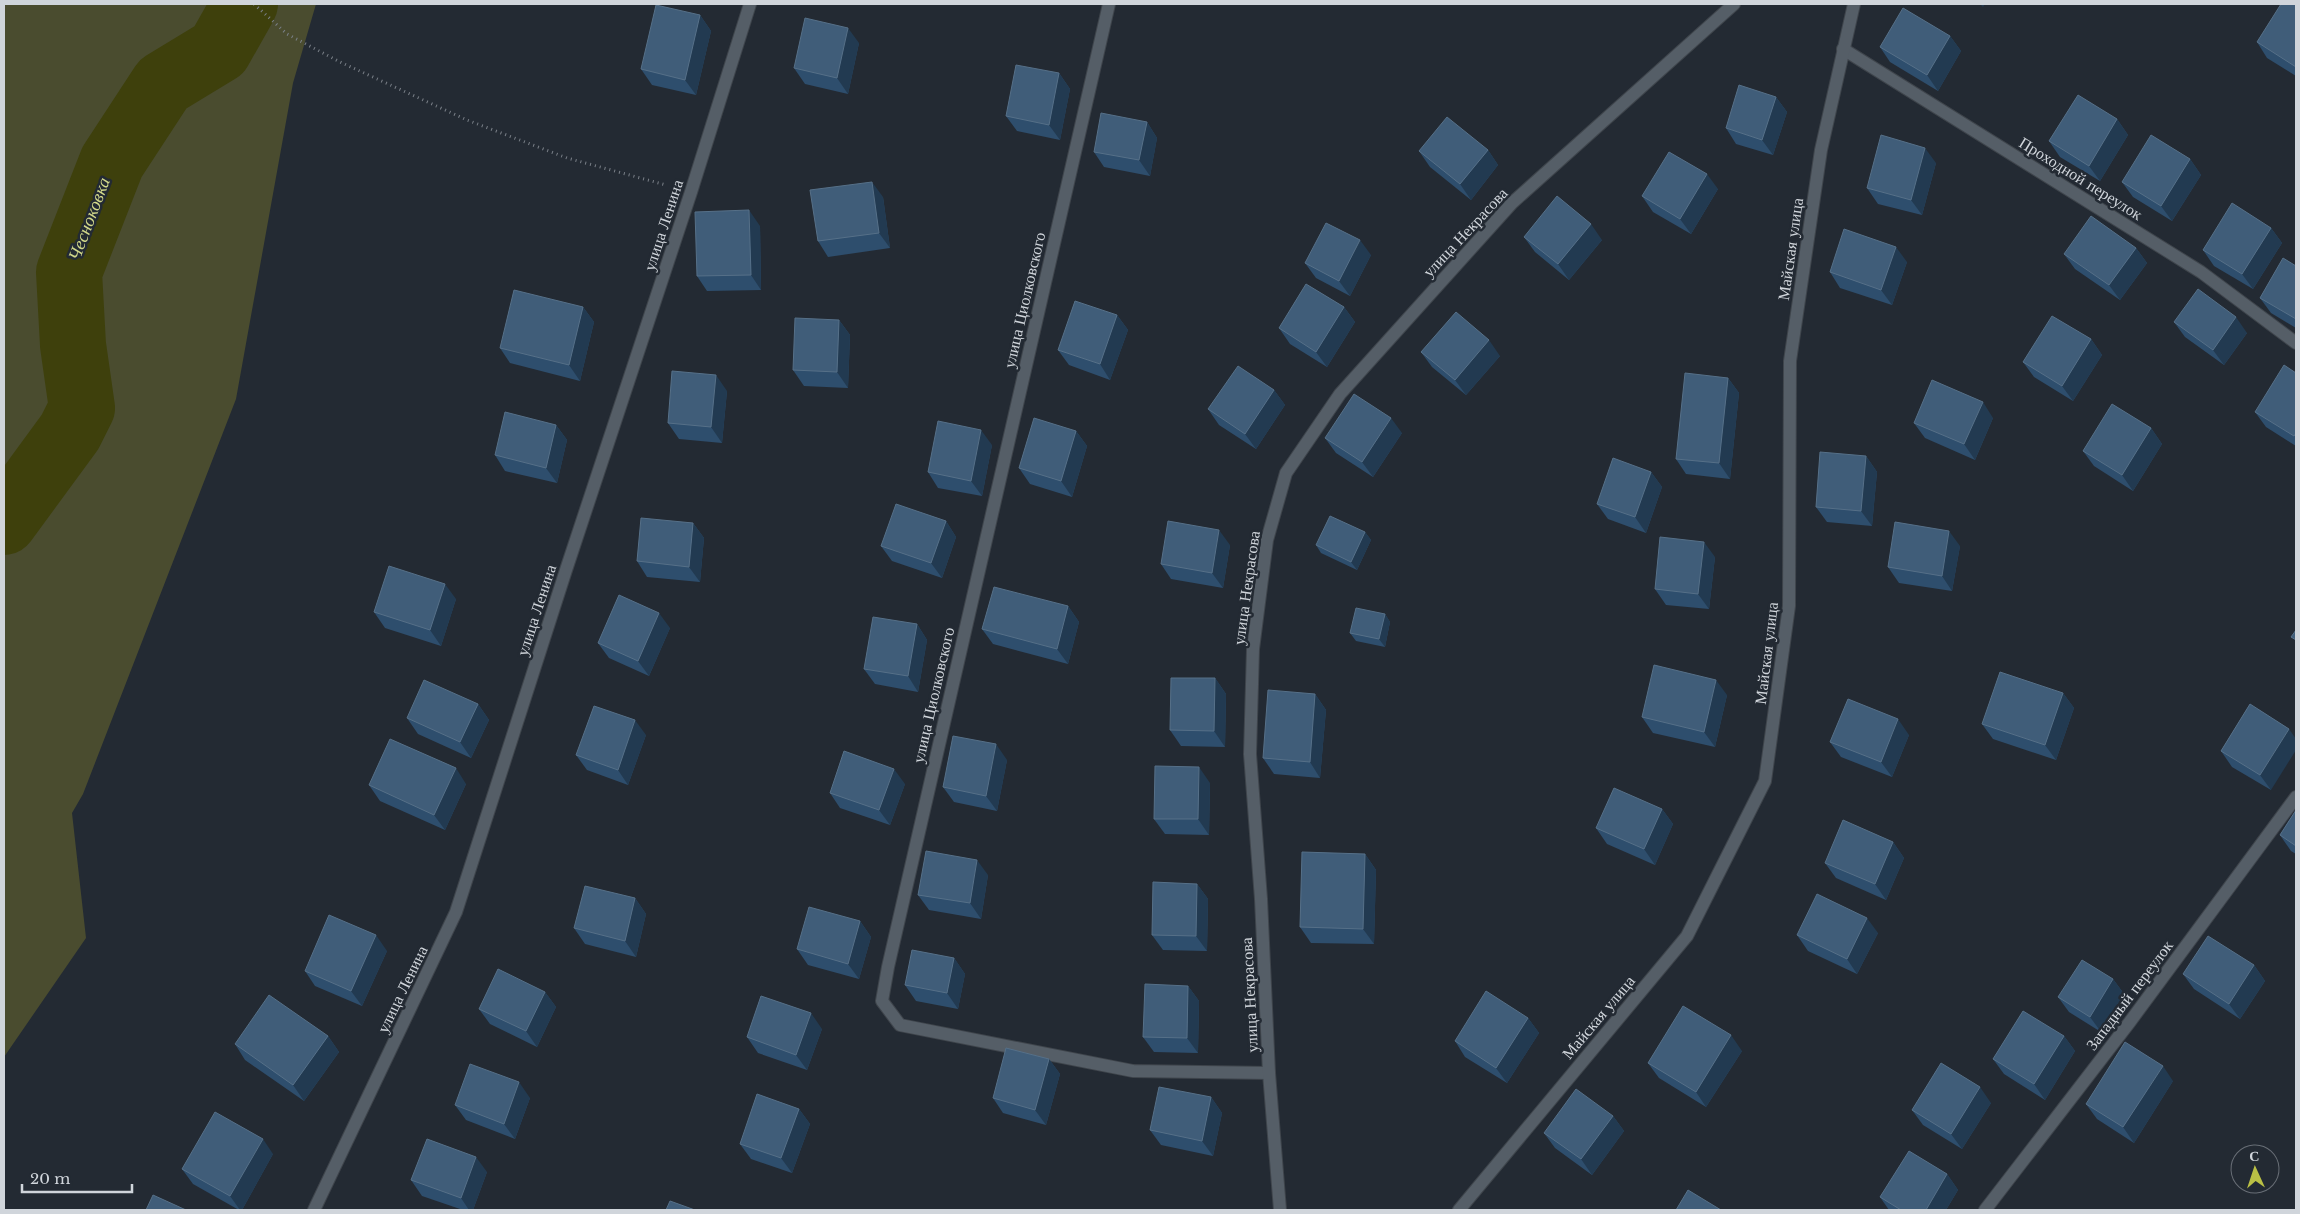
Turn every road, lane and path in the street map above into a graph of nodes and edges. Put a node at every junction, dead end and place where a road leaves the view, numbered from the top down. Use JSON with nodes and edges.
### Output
{"nodes":[{"id":1,"x":254,"y":4,"type":"edge"},
{"id":2,"x":750,"y":4,"type":"edge"},
{"id":3,"x":1109,"y":4,"type":"edge"},
{"id":4,"x":1734,"y":4,"type":"edge"},
{"id":5,"x":1854,"y":4,"type":"edge"},
{"id":6,"x":1843,"y":49,"type":"junction"},
{"id":7,"x":691,"y":192,"type":"junction"},
{"id":8,"x":2296,"y":343,"type":"edge"},
{"id":9,"x":2296,"y":798,"type":"edge"},
{"id":10,"x":1269,"y":1073,"type":"junction"},
{"id":11,"x":315,"y":1210,"type":"edge"},
{"id":12,"x":1280,"y":1210,"type":"edge"},
{"id":13,"x":1459,"y":1210,"type":"edge"},
{"id":14,"x":1985,"y":1210,"type":"edge"}],
"edges":[{"from":1,"to":7,"type":"path"},
{"from":2,"to":7,"type":"street","name":"улица Ленина"},
{"from":3,"to":10,"type":"street","name":"улица Циолковского"},
{"from":4,"to":10,"type":"street","name":"улица Некрасова"},
{"from":5,"to":6,"type":"street","name":"Майская улица"},
{"from":6,"to":8,"type":"street","name":"Проходной переулок"},
{"from":6,"to":13,"type":"street","name":"Майская улица"},
{"from":7,"to":11,"type":"street","name":"улица Ленина"},
{"from":9,"to":14,"type":"street","name":"Западный переулок"},
{"from":10,"to":12,"type":"street","name":"улица Некрасова"}]}
